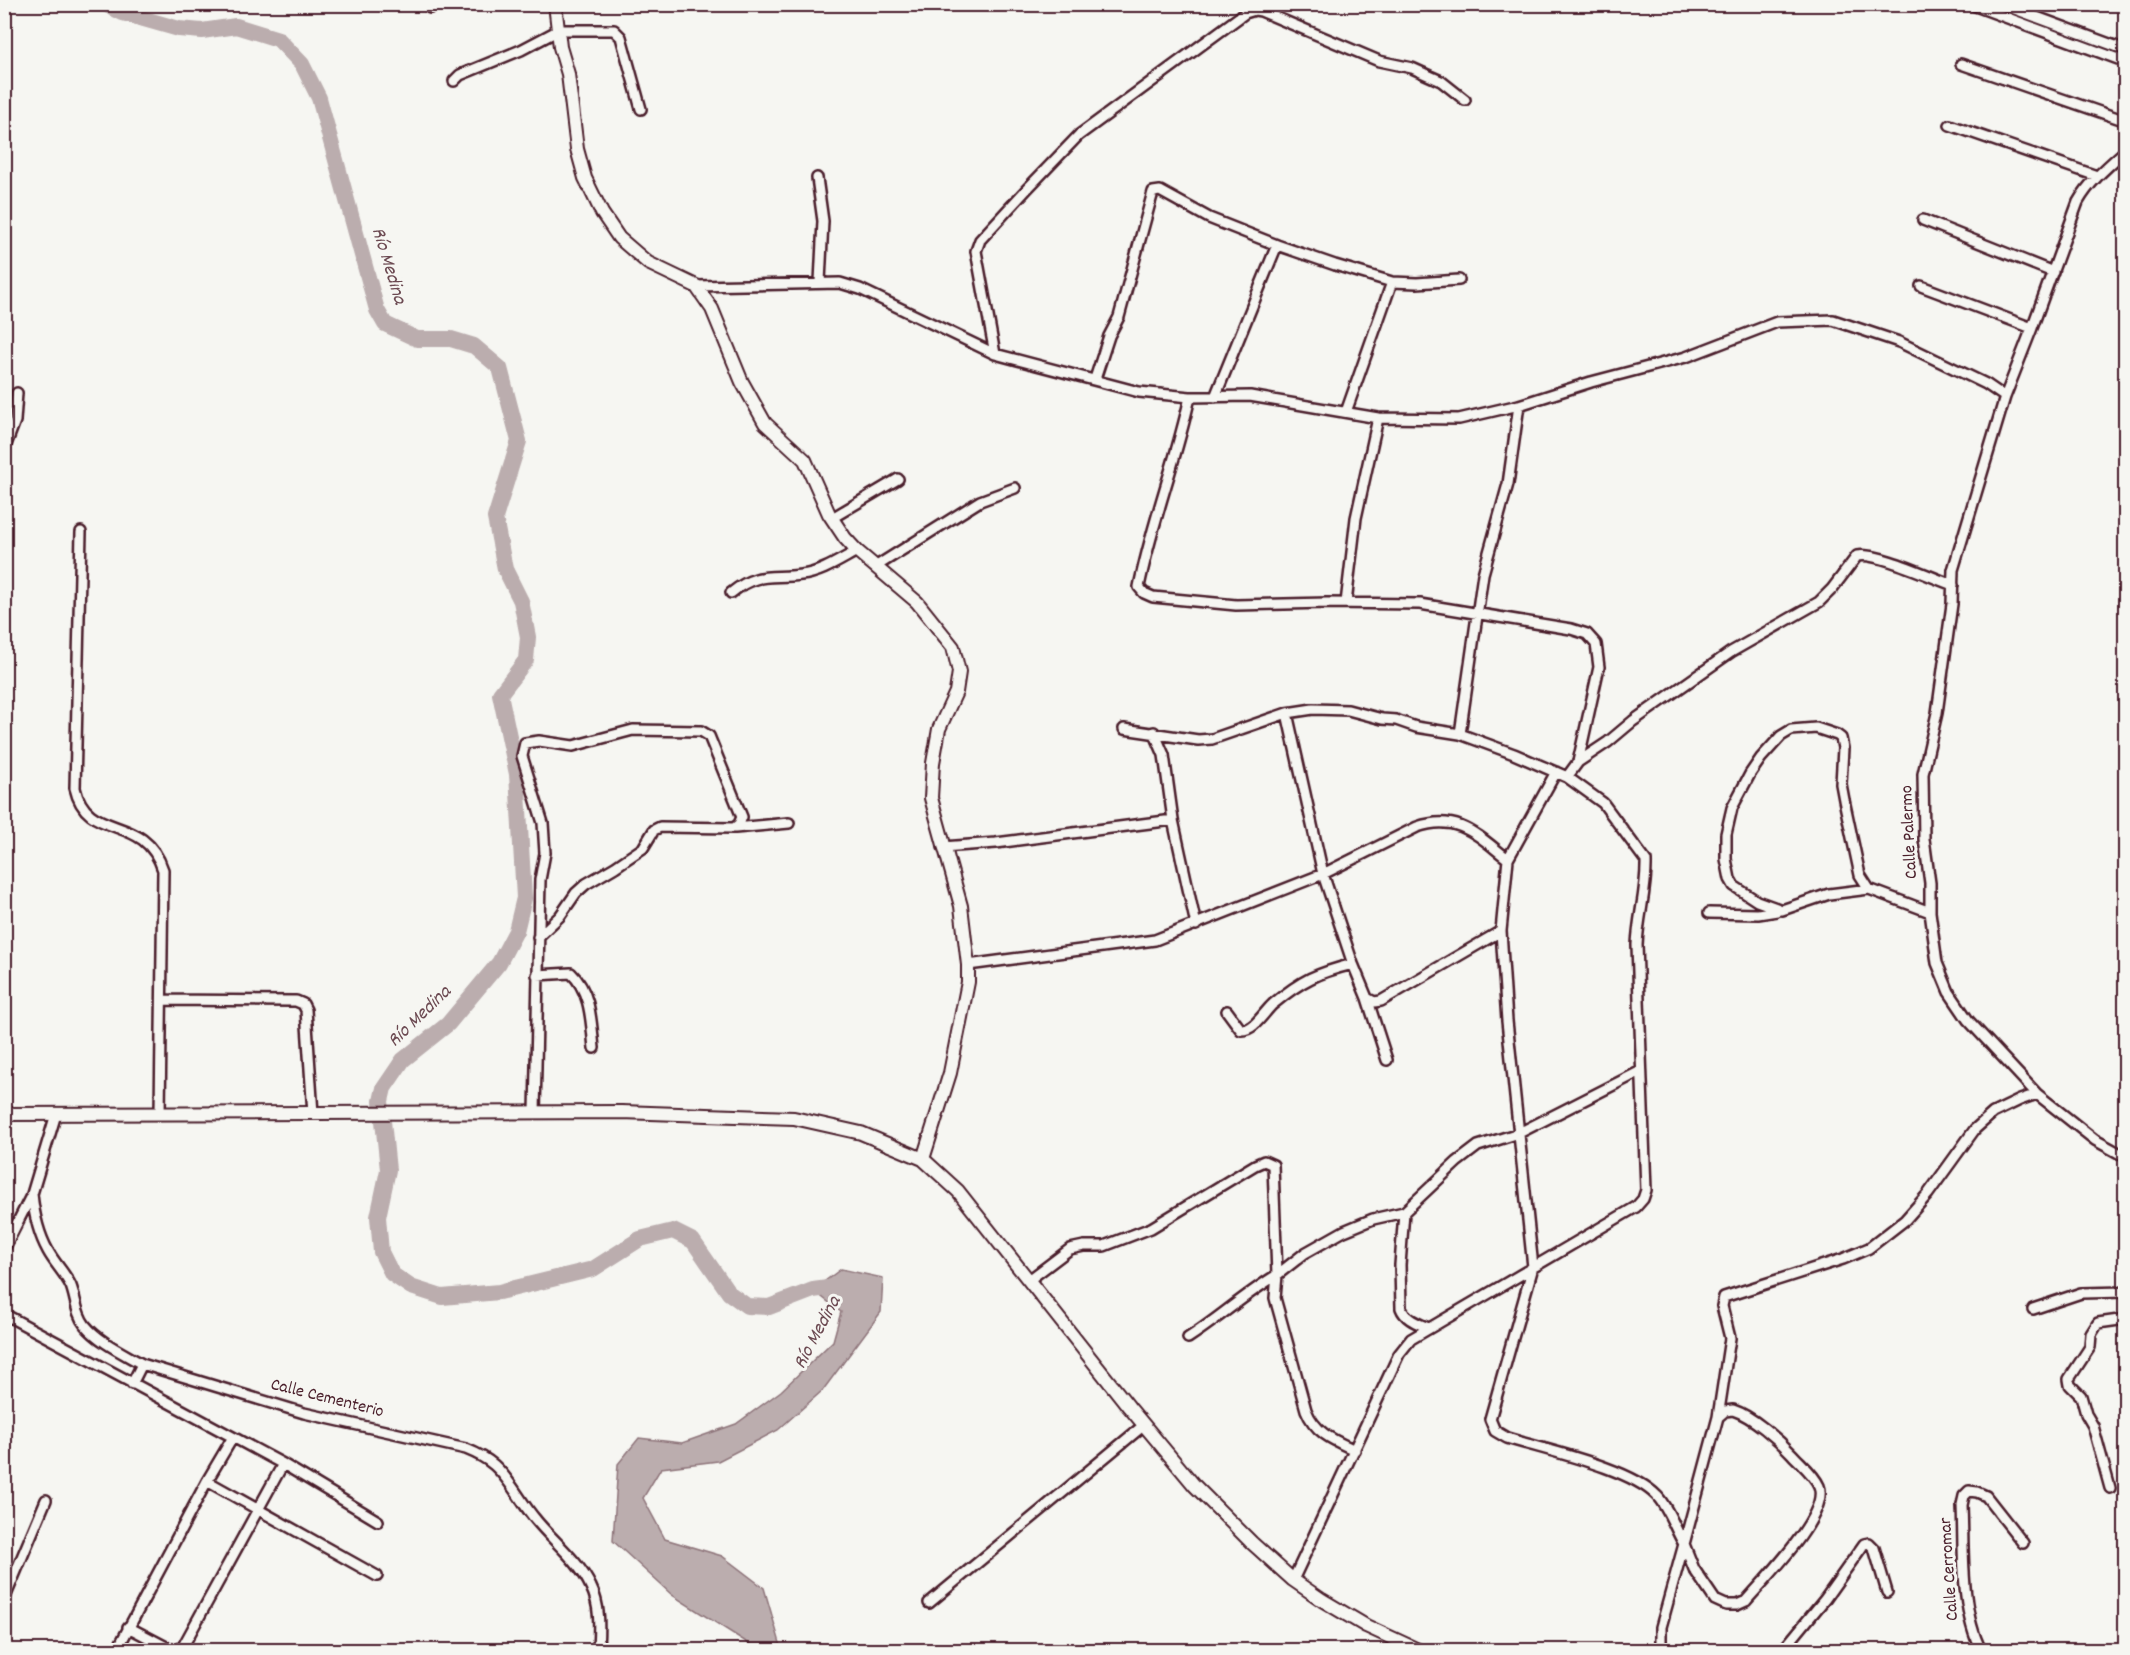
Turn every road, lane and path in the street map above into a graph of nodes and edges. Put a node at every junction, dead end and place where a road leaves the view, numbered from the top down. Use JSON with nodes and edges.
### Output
{"nodes":[{"id":1,"x":555,"y":4,"type":"edge"},
{"id":2,"x":1970,"y":4,"type":"edge"},
{"id":3,"x":2001,"y":4,"type":"edge"},
{"id":4,"x":2018,"y":11,"type":"junction"},
{"id":5,"x":2048,"y":21,"type":"junction"},
{"id":6,"x":2015,"y":22,"type":"junction"},
{"id":7,"x":559,"y":30,"type":"junction"},
{"id":8,"x":2045,"y":33,"type":"junction"},
{"id":9,"x":2085,"y":35,"type":"junction"},
{"id":10,"x":2082,"y":46,"type":"junction"},
{"id":11,"x":2126,"y":50,"type":"edge"},
{"id":12,"x":2126,"y":62,"type":"edge"},
{"id":13,"x":1961,"y":64,"type":"dead end"},
{"id":14,"x":454,"y":81,"type":"dead end"},
{"id":15,"x":1465,"y":100,"type":"dead end"},
{"id":16,"x":641,"y":109,"type":"dead end"},
{"id":17,"x":2126,"y":121,"type":"edge"},
{"id":18,"x":1950,"y":125,"type":"dead end"},
{"id":19,"x":2126,"y":150,"type":"edge"},
{"id":20,"x":2097,"y":176,"type":"junction"},
{"id":21,"x":817,"y":178,"type":"dead end"},
{"id":22,"x":1923,"y":220,"type":"dead end"},
{"id":23,"x":1277,"y":245,"type":"junction"},
{"id":24,"x":2053,"y":272,"type":"junction"},
{"id":25,"x":1458,"y":280,"type":"dead end"},
{"id":26,"x":820,"y":282,"type":"junction"},
{"id":27,"x":1392,"y":282,"type":"junction"},
{"id":28,"x":696,"y":286,"type":"junction"},
{"id":29,"x":1921,"y":286,"type":"dead end"},
{"id":30,"x":2032,"y":328,"type":"junction"},
{"id":31,"x":996,"y":354,"type":"junction"},
{"id":32,"x":1095,"y":379,"type":"junction"},
{"id":33,"x":17,"y":393,"type":"dead end"},
{"id":34,"x":1190,"y":397,"type":"junction"},
{"id":35,"x":1215,"y":397,"type":"junction"},
{"id":36,"x":2005,"y":397,"type":"junction"},
{"id":37,"x":1519,"y":405,"type":"junction"},
{"id":38,"x":1346,"y":412,"type":"junction"},
{"id":39,"x":1378,"y":418,"type":"junction"},
{"id":40,"x":4,"y":450,"type":"edge"},
{"id":41,"x":898,"y":479,"type":"dead end"},
{"id":42,"x":1015,"y":488,"type":"dead end"},
{"id":43,"x":4,"y":499,"type":"edge"},
{"id":44,"x":4,"y":504,"type":"edge"},
{"id":45,"x":831,"y":518,"type":"junction"},
{"id":46,"x":81,"y":532,"type":"dead end"},
{"id":47,"x":857,"y":551,"type":"junction"},
{"id":48,"x":875,"y":567,"type":"junction"},
{"id":49,"x":1953,"y":585,"type":"junction"},
{"id":50,"x":731,"y":593,"type":"dead end"},
{"id":51,"x":1346,"y":603,"type":"junction"},
{"id":52,"x":1477,"y":613,"type":"junction"},
{"id":53,"x":1287,"y":713,"type":"junction"},
{"id":54,"x":1124,"y":729,"type":"dead end"},
{"id":55,"x":1154,"y":732,"type":"junction"},
{"id":56,"x":1460,"y":734,"type":"junction"},
{"id":57,"x":1578,"y":762,"type":"junction"},
{"id":58,"x":1556,"y":772,"type":"junction"},
{"id":59,"x":1567,"y":777,"type":"junction"},
{"id":60,"x":1173,"y":820,"type":"junction"},
{"id":61,"x":789,"y":823,"type":"dead end"},
{"id":62,"x":734,"y":828,"type":"junction"},
{"id":63,"x":943,"y":847,"type":"junction"},
{"id":64,"x":1508,"y":859,"type":"junction"},
{"id":65,"x":1323,"y":874,"type":"junction"},
{"id":66,"x":1869,"y":890,"type":"junction"},
{"id":67,"x":1782,"y":910,"type":"junction"},
{"id":68,"x":1930,"y":912,"type":"junction"},
{"id":69,"x":1709,"y":914,"type":"dead end"},
{"id":70,"x":1196,"y":925,"type":"junction"},
{"id":71,"x":1501,"y":931,"type":"junction"},
{"id":72,"x":538,"y":937,"type":"junction"},
{"id":73,"x":1353,"y":964,"type":"junction"},
{"id":74,"x":968,"y":965,"type":"junction"},
{"id":75,"x":537,"y":975,"type":"junction"},
{"id":76,"x":1367,"y":998,"type":"junction"},
{"id":77,"x":162,"y":1000,"type":"junction"},
{"id":78,"x":1227,"y":1011,"type":"dead end"},
{"id":79,"x":594,"y":1048,"type":"dead end"},
{"id":80,"x":1386,"y":1060,"type":"dead end"},
{"id":81,"x":1641,"y":1071,"type":"junction"},
{"id":82,"x":2037,"y":1094,"type":"junction"},
{"id":83,"x":535,"y":1113,"type":"junction"},
{"id":84,"x":4,"y":1114,"type":"edge"},
{"id":85,"x":56,"y":1114,"type":"junction"},
{"id":86,"x":160,"y":1114,"type":"junction"},
{"id":87,"x":313,"y":1114,"type":"junction"},
{"id":88,"x":1519,"y":1133,"type":"junction"},
{"id":89,"x":2126,"y":1157,"type":"edge"},
{"id":90,"x":923,"y":1159,"type":"junction"},
{"id":91,"x":32,"y":1194,"type":"junction"},
{"id":92,"x":1404,"y":1212,"type":"junction"},
{"id":93,"x":4,"y":1249,"type":"edge"},
{"id":94,"x":1533,"y":1267,"type":"junction"},
{"id":95,"x":1276,"y":1275,"type":"junction"},
{"id":96,"x":1029,"y":1280,"type":"junction"},
{"id":97,"x":2126,"y":1292,"type":"edge"},
{"id":98,"x":2033,"y":1309,"type":"dead end"},
{"id":99,"x":4,"y":1314,"type":"edge"},
{"id":100,"x":2126,"y":1319,"type":"edge"},
{"id":101,"x":1428,"y":1328,"type":"junction"},
{"id":102,"x":1188,"y":1338,"type":"dead end"},
{"id":103,"x":142,"y":1364,"type":"junction"},
{"id":104,"x":132,"y":1384,"type":"junction"},
{"id":105,"x":1718,"y":1417,"type":"junction"},
{"id":106,"x":1144,"y":1425,"type":"junction"},
{"id":107,"x":233,"y":1437,"type":"junction"},
{"id":108,"x":1355,"y":1450,"type":"junction"},
{"id":109,"x":283,"y":1464,"type":"junction"},
{"id":110,"x":207,"y":1481,"type":"junction"},
{"id":111,"x":2110,"y":1488,"type":"dead end"},
{"id":112,"x":46,"y":1500,"type":"dead end"},
{"id":113,"x":258,"y":1508,"type":"junction"},
{"id":114,"x":378,"y":1521,"type":"dead end"},
{"id":115,"x":2023,"y":1543,"type":"dead end"},
{"id":116,"x":1684,"y":1545,"type":"junction"},
{"id":117,"x":377,"y":1576,"type":"dead end"},
{"id":118,"x":1293,"y":1580,"type":"junction"},
{"id":119,"x":1887,"y":1592,"type":"dead end"},
{"id":120,"x":4,"y":1600,"type":"edge"},
{"id":121,"x":929,"y":1603,"type":"dead end"},
{"id":122,"x":128,"y":1627,"type":"junction"},
{"id":123,"x":117,"y":1650,"type":"edge"},
{"id":124,"x":172,"y":1650,"type":"edge"},
{"id":125,"x":181,"y":1650,"type":"edge"},
{"id":126,"x":597,"y":1650,"type":"edge"},
{"id":127,"x":1418,"y":1650,"type":"edge"},
{"id":128,"x":1661,"y":1650,"type":"edge"},
{"id":129,"x":1783,"y":1650,"type":"edge"},
{"id":130,"x":1981,"y":1650,"type":"edge"}],
"edges":[{"from":1,"to":7,"type":"main road"},
{"from":2,"to":6,"type":"street"},
{"from":3,"to":4,"type":"street"},
{"from":4,"to":5,"type":"street"},
{"from":4,"to":6,"type":"street"},
{"from":5,"to":8,"type":"street"},
{"from":5,"to":9,"type":"street"},
{"from":6,"to":8,"type":"street"},
{"from":7,"to":14,"type":"street"},
{"from":7,"to":16,"type":"street"},
{"from":7,"to":28,"type":"main road"},
{"from":8,"to":10,"type":"street"},
{"from":9,"to":10,"type":"street"},
{"from":9,"to":11,"type":"street"},
{"from":10,"to":12,"type":"street"},
{"from":13,"to":17,"type":"street"},
{"from":15,"to":31,"type":"street"},
{"from":18,"to":20,"type":"street"},
{"from":19,"to":20,"type":"street","name":"Calle Palermo"},
{"from":20,"to":24,"type":"street","name":"Calle Palermo"},
{"from":21,"to":26,"type":"street"},
{"from":22,"to":24,"type":"street"},
{"from":23,"to":27,"type":"street"},
{"from":23,"to":32,"type":"street"},
{"from":23,"to":35,"type":"street"},
{"from":24,"to":30,"type":"street","name":"Calle Palermo"},
{"from":25,"to":27,"type":"street"},
{"from":26,"to":28,"type":"street"},
{"from":26,"to":31,"type":"street"},
{"from":27,"to":38,"type":"street"},
{"from":28,"to":45,"type":"main road"},
{"from":29,"to":30,"type":"street"},
{"from":30,"to":36,"type":"street","name":"Calle Palermo"},
{"from":31,"to":32,"type":"street"},
{"from":32,"to":34,"type":"street"},
{"from":33,"to":40,"type":"street"},
{"from":34,"to":35,"type":"street"},
{"from":34,"to":51,"type":"street"},
{"from":35,"to":38,"type":"street"},
{"from":36,"to":37,"type":"street"},
{"from":36,"to":49,"type":"street","name":"Calle Palermo"},
{"from":37,"to":39,"type":"street"},
{"from":37,"to":52,"type":"street"},
{"from":38,"to":39,"type":"street"},
{"from":39,"to":51,"type":"street"},
{"from":41,"to":45,"type":"street"},
{"from":42,"to":48,"type":"street"},
{"from":43,"to":44,"type":"street"},
{"from":45,"to":47,"type":"main road"},
{"from":46,"to":77,"type":"street"},
{"from":47,"to":48,"type":"main road"},
{"from":47,"to":50,"type":"street"},
{"from":48,"to":63,"type":"main road"},
{"from":49,"to":57,"type":"street"},
{"from":49,"to":68,"type":"street","name":"Calle Palermo"},
{"from":51,"to":52,"type":"street"},
{"from":52,"to":56,"type":"street"},
{"from":52,"to":57,"type":"street"},
{"from":53,"to":55,"type":"street"},
{"from":53,"to":56,"type":"street"},
{"from":53,"to":65,"type":"street"},
{"from":54,"to":55,"type":"street"},
{"from":55,"to":60,"type":"street"},
{"from":56,"to":58,"type":"street"},
{"from":57,"to":59,"type":"street"},
{"from":58,"to":59,"type":"street"},
{"from":58,"to":64,"type":"street"},
{"from":59,"to":81,"type":"street"},
{"from":60,"to":63,"type":"street"},
{"from":60,"to":70,"type":"street"},
{"from":61,"to":62,"type":"street"},
{"from":62,"to":72,"type":"street"},
{"from":62,"to":72,"type":"street"},
{"from":63,"to":74,"type":"main road"},
{"from":64,"to":65,"type":"street"},
{"from":64,"to":71,"type":"street"},
{"from":65,"to":70,"type":"street"},
{"from":65,"to":73,"type":"street"},
{"from":66,"to":67,"type":"street"},
{"from":66,"to":67,"type":"street"},
{"from":66,"to":68,"type":"street"},
{"from":67,"to":69,"type":"street"},
{"from":68,"to":82,"type":"street","name":"Calle Palermo"},
{"from":70,"to":74,"type":"street"},
{"from":71,"to":76,"type":"street"},
{"from":71,"to":88,"type":"street"},
{"from":72,"to":75,"type":"street"},
{"from":73,"to":76,"type":"street"},
{"from":73,"to":78,"type":"street"},
{"from":74,"to":90,"type":"main road"},
{"from":75,"to":79,"type":"street"},
{"from":75,"to":83,"type":"street"},
{"from":76,"to":80,"type":"street"},
{"from":77,"to":86,"type":"street"},
{"from":77,"to":87,"type":"street"},
{"from":81,"to":88,"type":"street"},
{"from":81,"to":94,"type":"street"},
{"from":82,"to":89,"type":"street","name":"Calle Palermo"},
{"from":82,"to":105,"type":"street"},
{"from":83,"to":87,"type":"main road"},
{"from":83,"to":90,"type":"main road"},
{"from":84,"to":85,"type":"main road"},
{"from":85,"to":86,"type":"main road"},
{"from":85,"to":91,"type":"street"},
{"from":86,"to":87,"type":"main road"},
{"from":88,"to":92,"type":"street"},
{"from":88,"to":94,"type":"street"},
{"from":90,"to":96,"type":"main road"},
{"from":91,"to":93,"type":"street"},
{"from":91,"to":103,"type":"street","name":"Calle Cementerio"},
{"from":92,"to":95,"type":"street"},
{"from":92,"to":101,"type":"street"},
{"from":94,"to":101,"type":"street"},
{"from":94,"to":116,"type":"street"},
{"from":95,"to":96,"type":"street"},
{"from":95,"to":102,"type":"street"},
{"from":95,"to":108,"type":"street"},
{"from":96,"to":106,"type":"main road"},
{"from":97,"to":98,"type":"street"},
{"from":99,"to":104,"type":"street"},
{"from":100,"to":111,"type":"street"},
{"from":101,"to":108,"type":"street"},
{"from":103,"to":104,"type":"street"},
{"from":103,"to":126,"type":"street","name":"Calle Cementerio"},
{"from":104,"to":107,"type":"street"},
{"from":105,"to":116,"type":"street"},
{"from":105,"to":116,"type":"street"},
{"from":106,"to":118,"type":"main road"},
{"from":106,"to":121,"type":"street"},
{"from":107,"to":109,"type":"street"},
{"from":107,"to":110,"type":"street"},
{"from":108,"to":118,"type":"street"},
{"from":109,"to":113,"type":"street"},
{"from":109,"to":114,"type":"street"},
{"from":110,"to":113,"type":"street"},
{"from":110,"to":122,"type":"street"},
{"from":112,"to":120,"type":"street"},
{"from":113,"to":117,"type":"street"},
{"from":113,"to":125,"type":"street"},
{"from":115,"to":130,"type":"street","name":"Calle Cerromar"},
{"from":116,"to":128,"type":"street"},
{"from":118,"to":127,"type":"main road"},
{"from":119,"to":129,"type":"street"},
{"from":122,"to":123,"type":"street"},
{"from":122,"to":124,"type":"street"}]}
